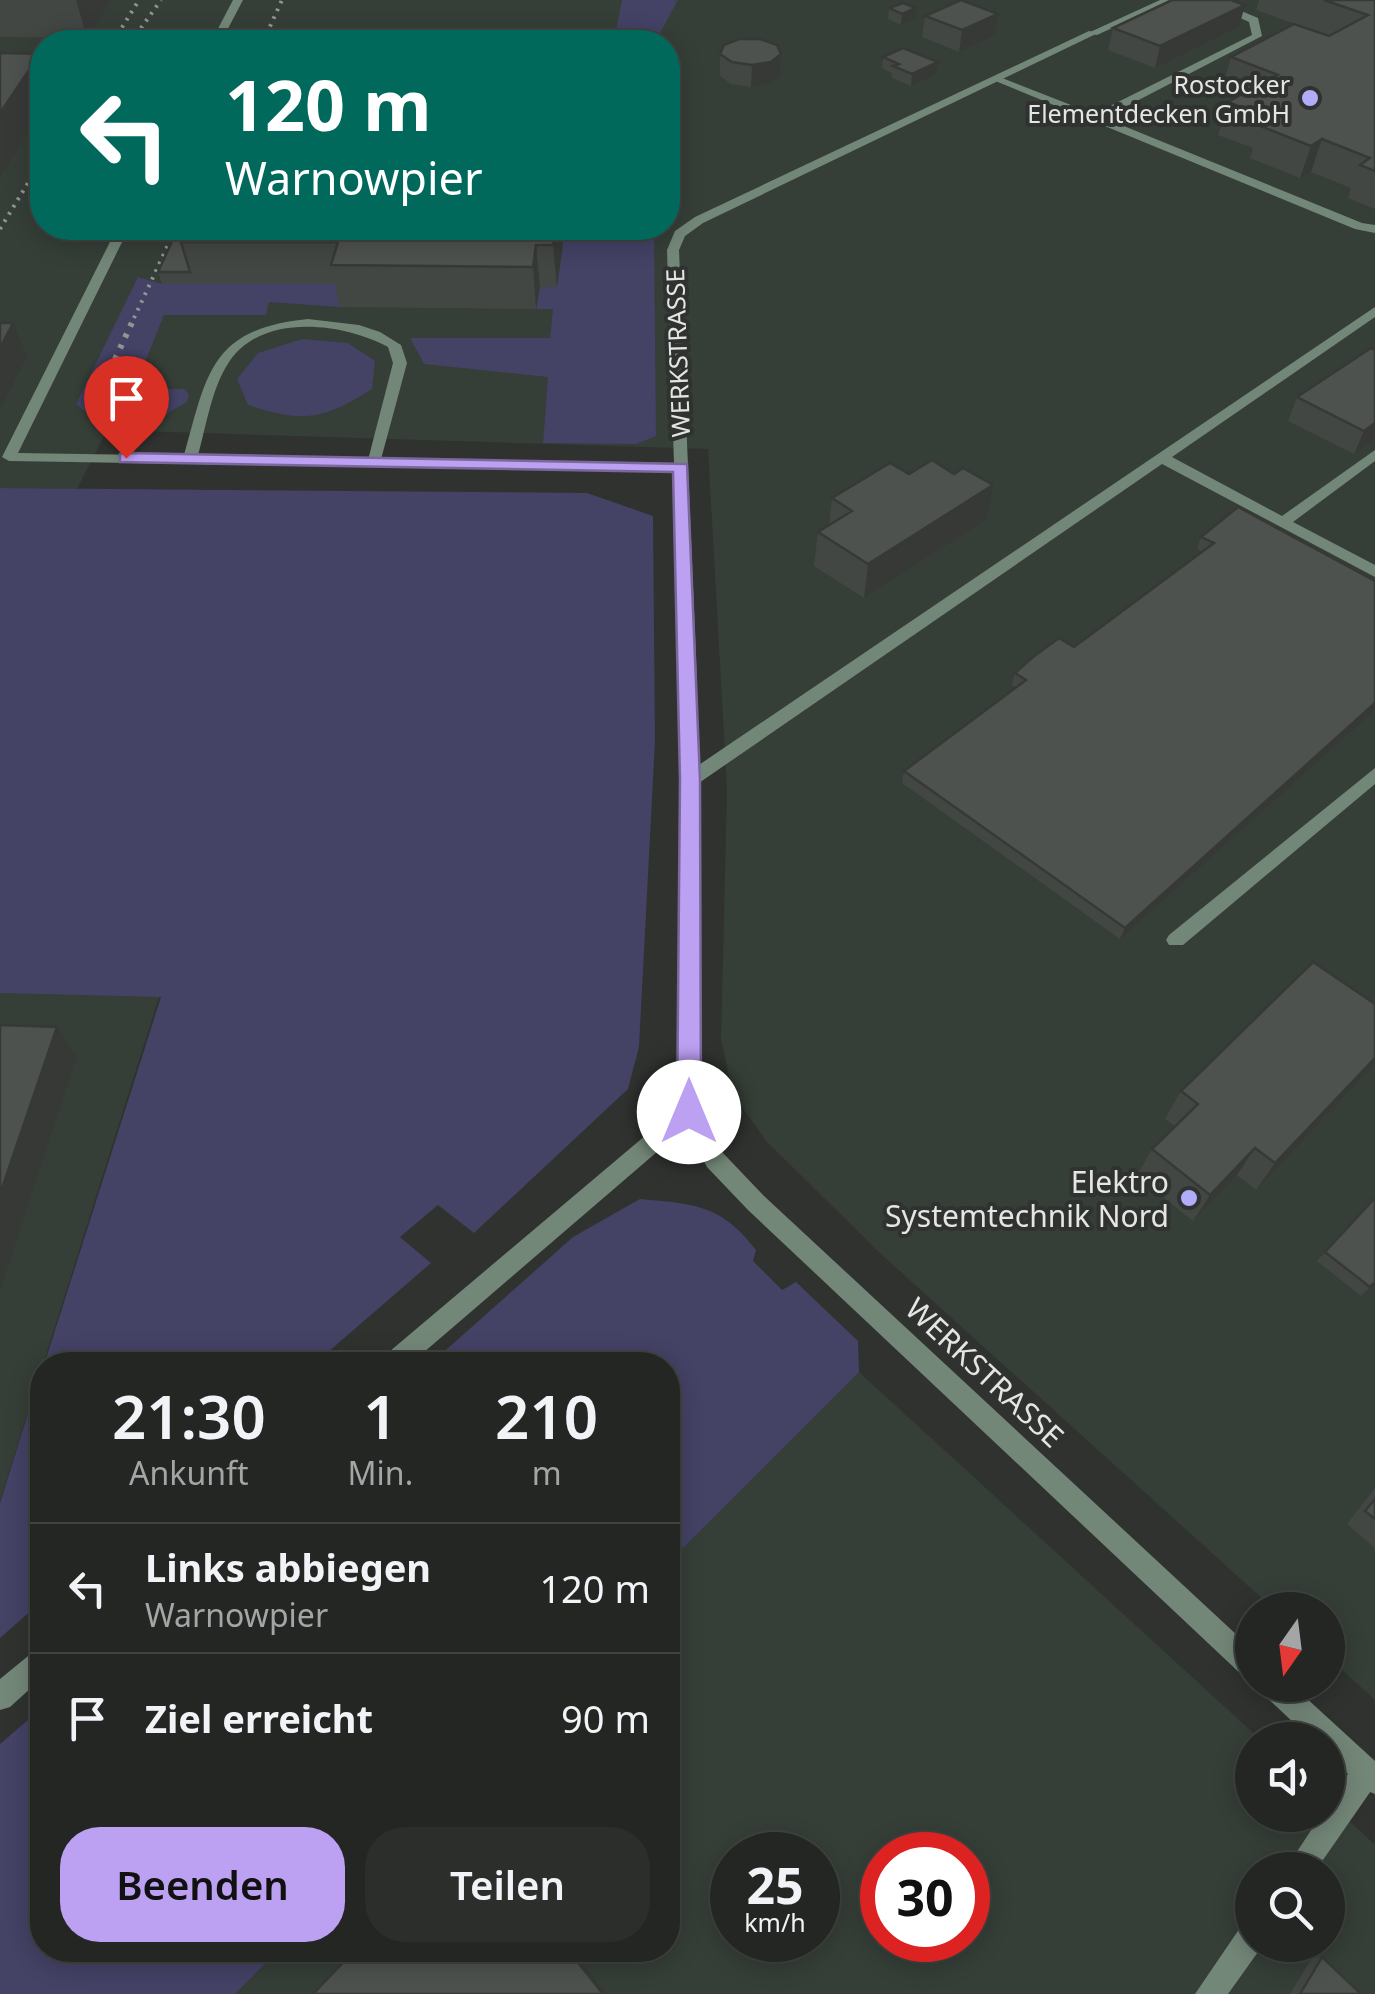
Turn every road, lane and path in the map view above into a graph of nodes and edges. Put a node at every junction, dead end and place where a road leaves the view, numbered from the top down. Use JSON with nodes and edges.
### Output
{"nodes":[{"id":1,"x":238,"y":0,"type":"edge"},
{"id":2,"x":1168,"y":0,"type":"edge"},
{"id":3,"x":1206,"y":0,"type":"edge"},
{"id":4,"x":222,"y":30,"type":"edge"},
{"id":5,"x":998,"y":80,"type":"junction"},
{"id":6,"x":1094,"y":118,"type":"junction"},
{"id":7,"x":1375,"y":228,"type":"edge"},
{"id":8,"x":680,"y":233,"type":"edge"},
{"id":9,"x":117,"y":240,"type":"edge"},
{"id":10,"x":677,"y":240,"type":"edge"},
{"id":11,"x":1375,"y":311,"type":"edge"},
{"id":12,"x":1375,"y":454,"type":"edge"},
{"id":13,"x":5,"y":457,"type":"edge"},
{"id":14,"x":1162,"y":458,"type":"junction"},
{"id":15,"x":190,"y":459,"type":"junction"},
{"id":16,"x":375,"y":460,"type":"junction"},
{"id":17,"x":681,"y":468,"type":"junction"},
{"id":18,"x":1282,"y":522,"type":"junction"},
{"id":19,"x":1375,"y":572,"type":"edge"},
{"id":20,"x":1375,"y":774,"type":"edge"},
{"id":21,"x":690,"y":780,"type":"junction"},
{"id":22,"x":1176,"y":940,"type":"dead end"},
{"id":23,"x":689,"y":1112,"type":"junction"},
{"id":24,"x":407,"y":1352,"type":"edge"},
{"id":25,"x":1235,"y":1651,"type":"edge"},
{"id":26,"x":30,"y":1671,"type":"edge"},
{"id":27,"x":0,"y":1697,"type":"edge"},
{"id":28,"x":1290,"y":1702,"type":"edge"},
{"id":29,"x":1371,"y":1777,"type":"edge"},
{"id":30,"x":1312,"y":1852,"type":"edge"},
{"id":31,"x":1235,"y":1959,"type":"edge"},
{"id":32,"x":1210,"y":1994,"type":"edge"}],
"edges":[{"from":1,"to":4,"type":"street"},
{"from":2,"to":5,"type":"street","name":"WERKSTRASSE"},
{"from":3,"to":6,"type":"street"},
{"from":5,"to":6,"type":"street"},
{"from":5,"to":8,"type":"street","name":"WERKSTRASSE"},
{"from":6,"to":7,"type":"street"},
{"from":9,"to":13,"type":"street"},
{"from":10,"to":17,"type":"street","name":"WERKSTRASSE"},
{"from":11,"to":14,"type":"street"},
{"from":12,"to":18,"type":"street"},
{"from":13,"to":15,"type":"street"},
{"from":14,"to":18,"type":"street"},
{"from":14,"to":21,"type":"street"},
{"from":15,"to":16,"type":"street"},
{"from":15,"to":16,"type":"street"},
{"from":16,"to":17,"type":"street"},
{"from":17,"to":21,"type":"street","name":"WERKSTRASSE"},
{"from":18,"to":19,"type":"street"},
{"from":20,"to":22,"type":"street"},
{"from":21,"to":23,"type":"street","name":"WERKSTRASSE"},
{"from":23,"to":24,"type":"street"},
{"from":23,"to":25,"type":"street","name":"WERKSTRASSE"},
{"from":26,"to":27,"type":"street"},
{"from":28,"to":29,"type":"street"},
{"from":29,"to":30,"type":"street"},
{"from":31,"to":32,"type":"street"}]}
